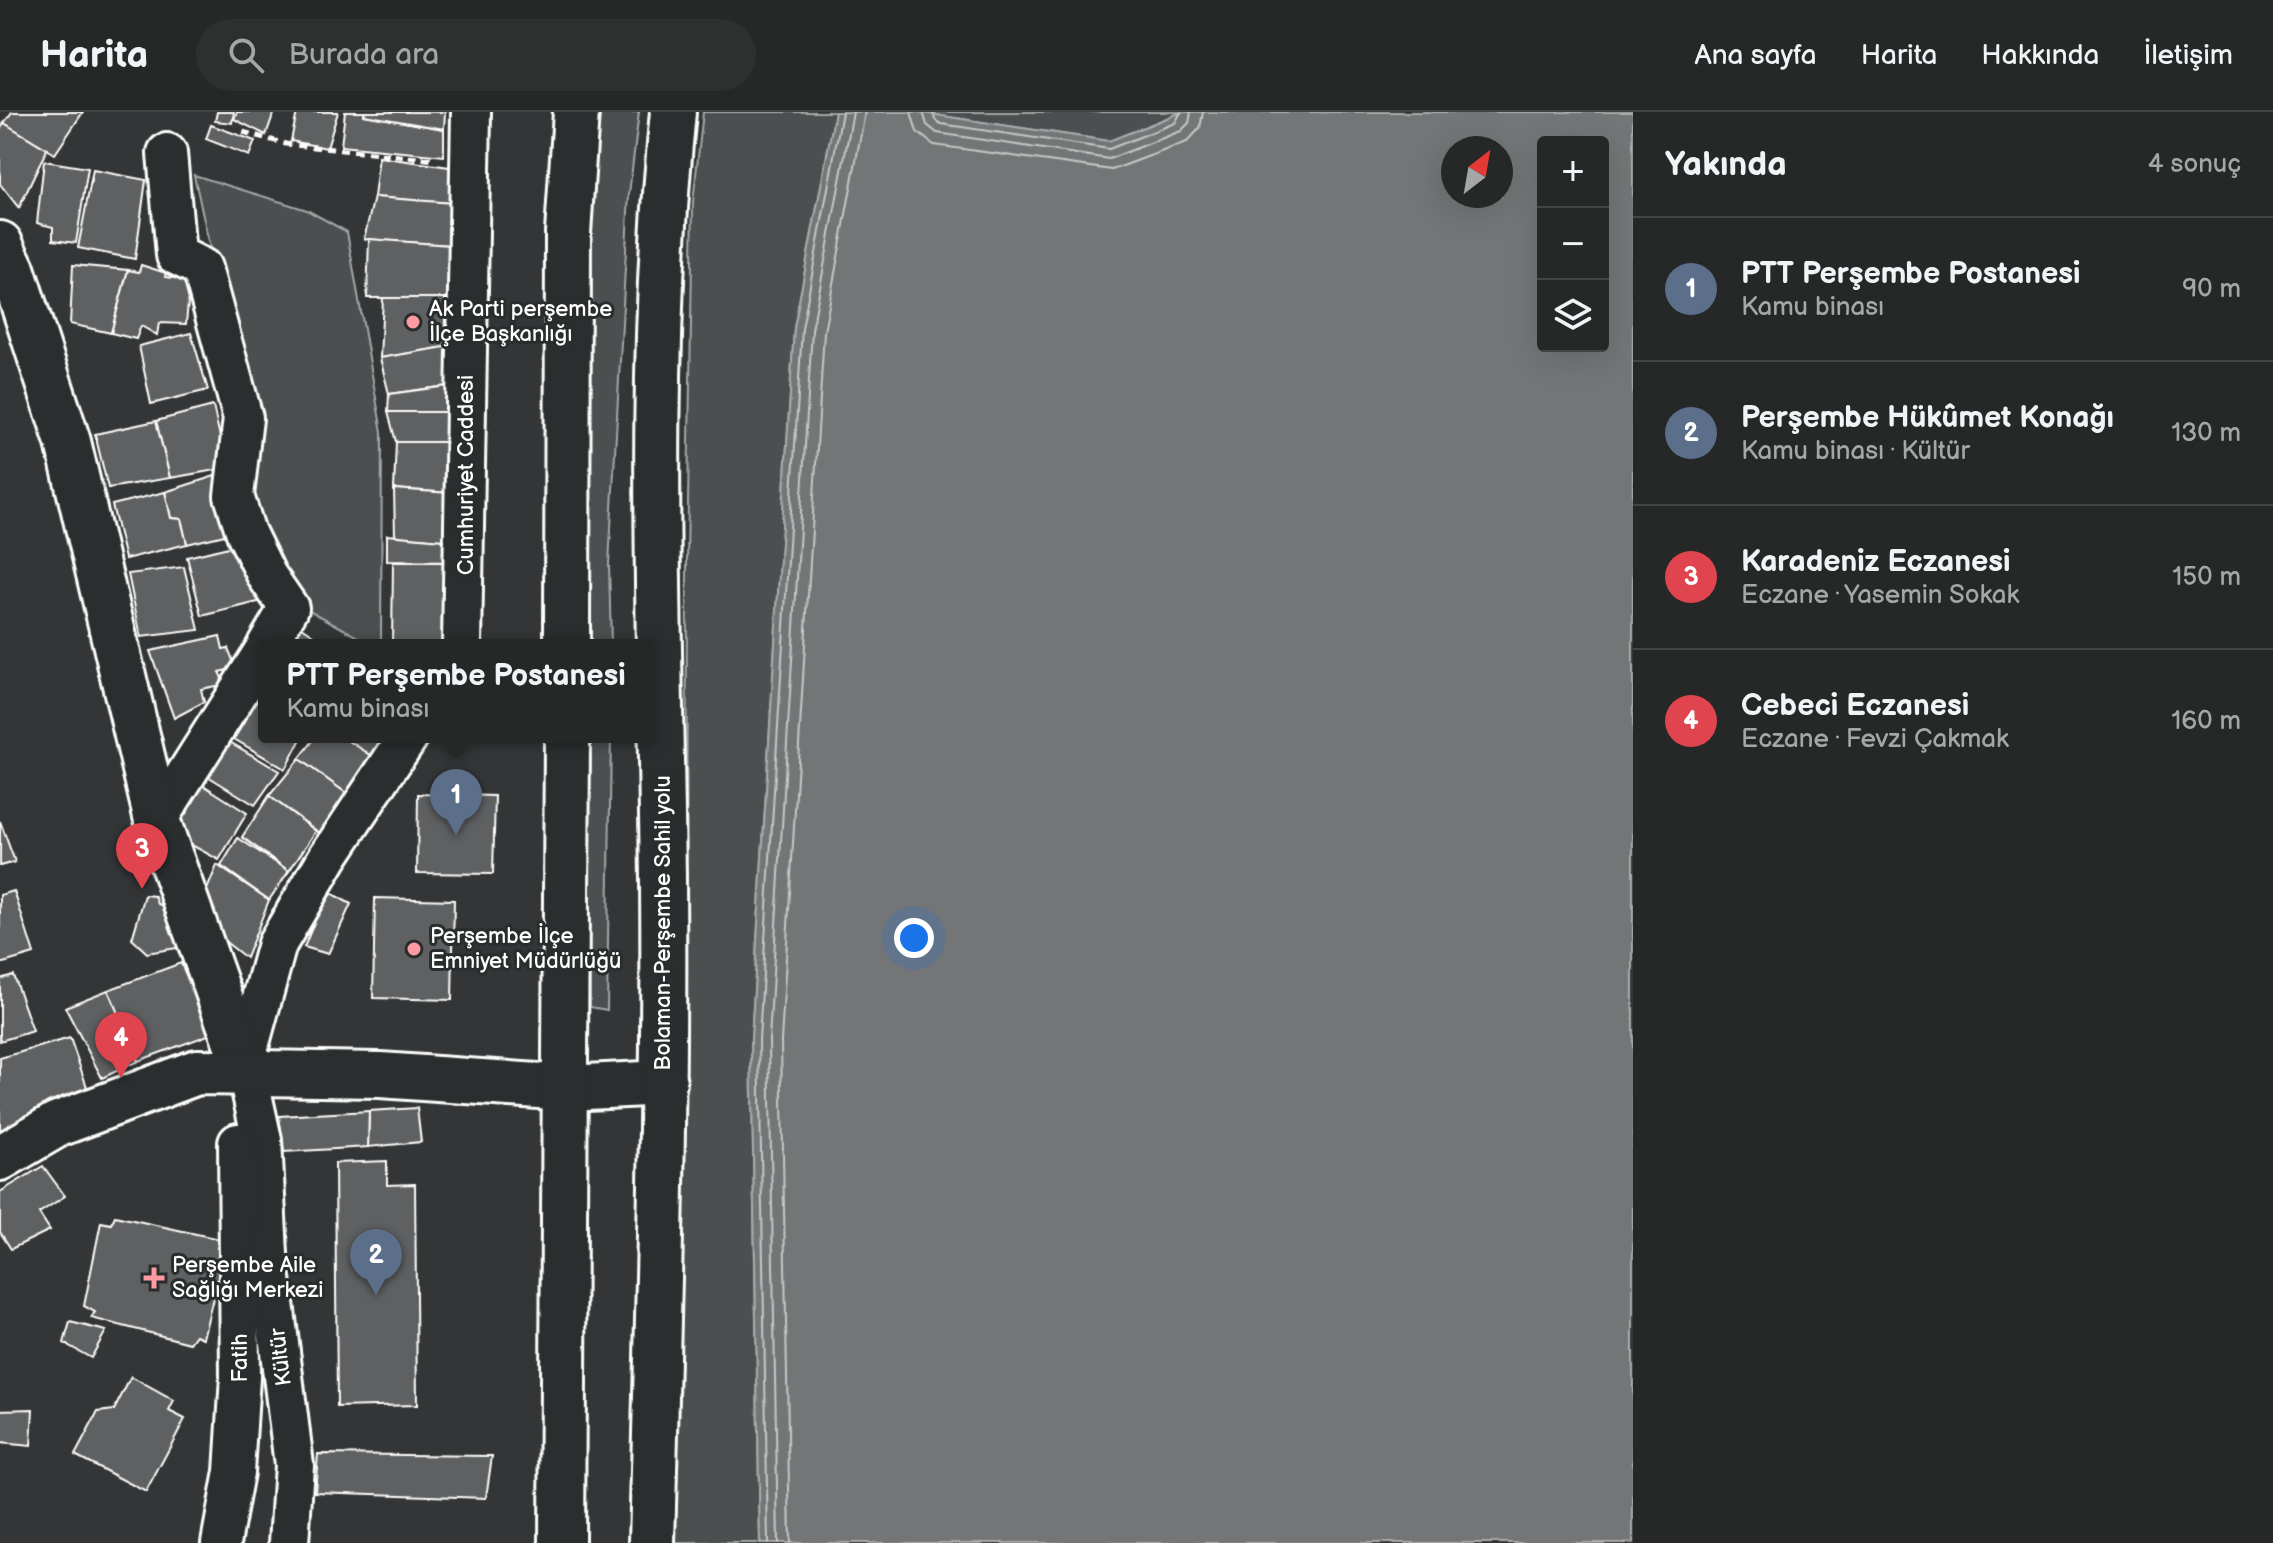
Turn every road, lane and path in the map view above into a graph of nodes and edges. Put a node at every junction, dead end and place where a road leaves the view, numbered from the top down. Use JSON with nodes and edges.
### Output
{"nodes":[{"id":1,"x":471,"y":112,"type":"edge"},
{"id":2,"x":576,"y":112,"type":"edge"},
{"id":3,"x":673,"y":112,"type":"edge"},
{"id":4,"x":243,"y":132,"type":"dead end"},
{"id":5,"x":167,"y":153,"type":"dead end"},
{"id":6,"x":468,"y":158,"type":"junction"},
{"id":7,"x":0,"y":244,"type":"edge"},
{"id":8,"x":271,"y":639,"type":"edge"},
{"id":9,"x":462,"y":639,"type":"edge"},
{"id":10,"x":567,"y":639,"type":"edge"},
{"id":11,"x":258,"y":660,"type":"edge"},
{"id":12,"x":404,"y":743,"type":"edge"},
{"id":13,"x":567,"y":743,"type":"edge"},
{"id":14,"x":157,"y":820,"type":"junction"},
{"id":15,"x":246,"y":1068,"type":"junction"},
{"id":16,"x":664,"y":1083,"type":"junction"},
{"id":17,"x":567,"y":1088,"type":"junction"},
{"id":18,"x":0,"y":1158,"type":"edge"},
{"id":19,"x":221,"y":1543,"type":"edge"},
{"id":20,"x":289,"y":1543,"type":"edge"},
{"id":21,"x":562,"y":1543,"type":"edge"},
{"id":22,"x":652,"y":1543,"type":"edge"}],
"edges":[{"from":1,"to":6,"type":"street","name":"Cumhuriyet Caddesi"},
{"from":2,"to":10,"type":"main road"},
{"from":3,"to":16,"type":"main road","name":"Bolaman-Perşembe Sahil yolu"},
{"from":4,"to":6,"type":"path"},
{"from":5,"to":8,"type":"street"},
{"from":6,"to":9,"type":"street","name":"Cumhuriyet Caddesi"},
{"from":7,"to":14,"type":"main road"},
{"from":11,"to":14,"type":"street"},
{"from":12,"to":15,"type":"street"},
{"from":13,"to":17,"type":"main road"},
{"from":14,"to":15,"type":"main road"},
{"from":15,"to":17,"type":"main road"},
{"from":15,"to":18,"type":"main road"},
{"from":15,"to":19,"type":"street","name":"Fatih"},
{"from":15,"to":20,"type":"street","name":"Kültür"},
{"from":16,"to":17,"type":"main road"},
{"from":16,"to":22,"type":"main road","name":"Bolaman-Perşembe Sahil yolu"},
{"from":17,"to":21,"type":"main road"}]}
